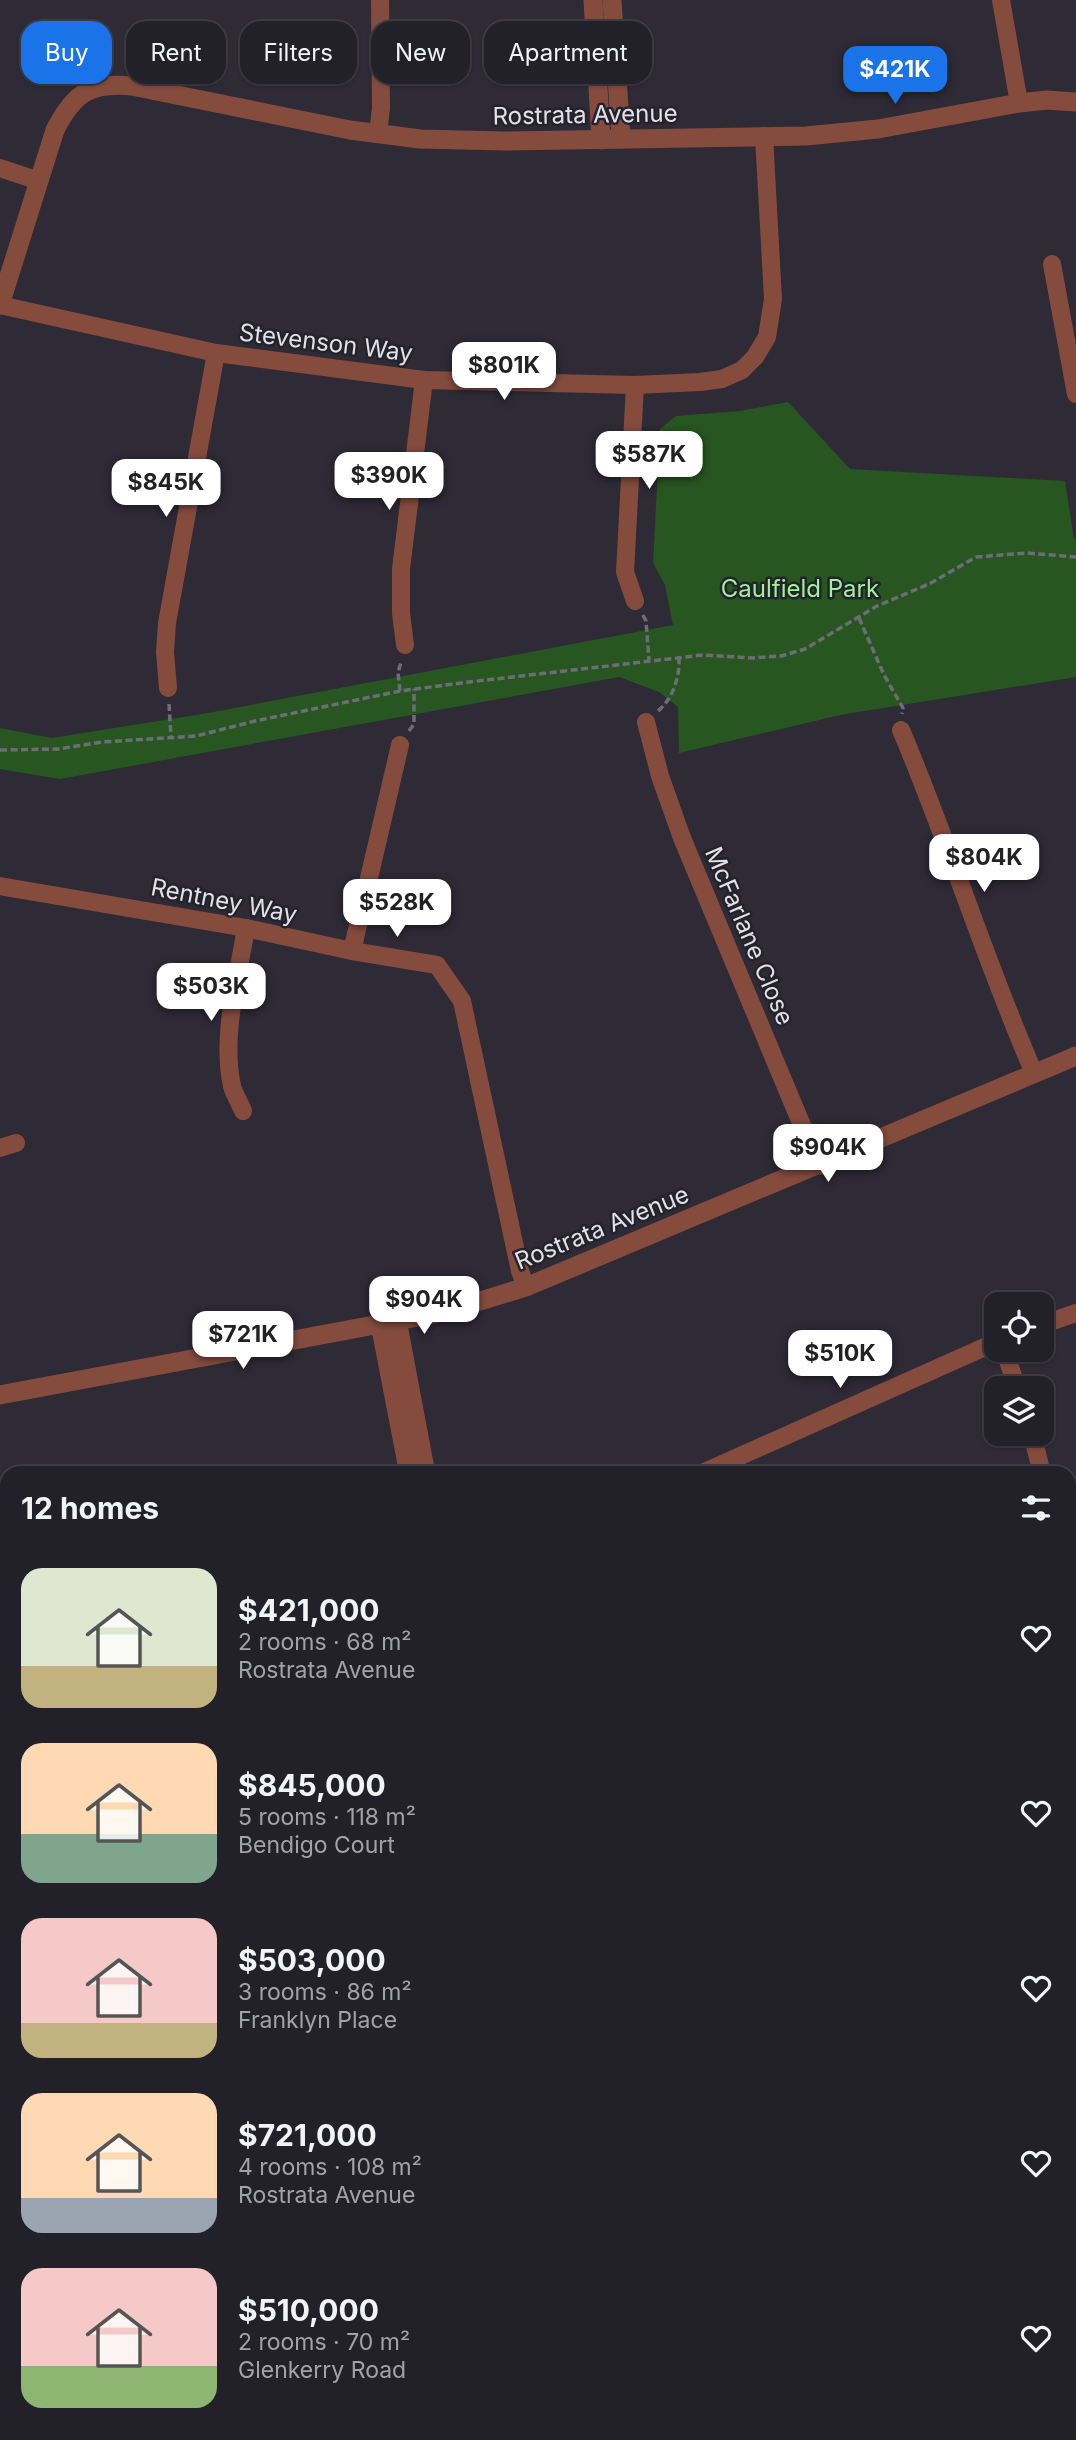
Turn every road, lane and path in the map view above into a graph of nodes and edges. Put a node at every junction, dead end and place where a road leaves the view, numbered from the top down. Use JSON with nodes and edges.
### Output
{"nodes":[{"id":1,"x":380,"y":0,"type":"edge"},
{"id":2,"x":593,"y":0,"type":"edge"},
{"id":3,"x":612,"y":0,"type":"edge"},
{"id":4,"x":1001,"y":0,"type":"edge"},
{"id":5,"x":1076,"y":102,"type":"edge"},
{"id":6,"x":1019,"y":103,"type":"junction"},
{"id":7,"x":379,"y":134,"type":"junction"},
{"id":8,"x":764,"y":136,"type":"junction"},
{"id":9,"x":611,"y":139,"type":"junction"},
{"id":10,"x":0,"y":168,"type":"edge"},
{"id":11,"x":39,"y":181,"type":"junction"},
{"id":12,"x":1052,"y":264,"type":"dead end"},
{"id":13,"x":0,"y":305,"type":"edge"},
{"id":14,"x":216,"y":353,"type":"junction"},
{"id":15,"x":1073,"y":356,"type":"edge"},
{"id":16,"x":424,"y":380,"type":"junction"},
{"id":17,"x":635,"y":385,"type":"junction"},
{"id":18,"x":1076,"y":394,"type":"edge"},
{"id":19,"x":1076,"y":557,"type":"edge"},
{"id":20,"x":635,"y":601,"type":"joint"},
{"id":21,"x":859,"y":618,"type":"junction"},
{"id":22,"x":405,"y":645,"type":"joint"},
{"id":23,"x":679,"y":658,"type":"junction"},
{"id":24,"x":649,"y":660,"type":"junction"},
{"id":25,"x":168,"y":688,"type":"joint"},
{"id":26,"x":414,"y":690,"type":"junction"},
{"id":27,"x":400,"y":691,"type":"junction"},
{"id":28,"x":646,"y":722,"type":"joint"},
{"id":29,"x":901,"y":730,"type":"joint"},
{"id":30,"x":171,"y":737,"type":"junction"},
{"id":31,"x":400,"y":745,"type":"joint"},
{"id":32,"x":0,"y":750,"type":"edge"},
{"id":33,"x":0,"y":886,"type":"edge"},
{"id":34,"x":246,"y":928,"type":"junction"},
{"id":35,"x":352,"y":951,"type":"junction"},
{"id":36,"x":1076,"y":1056,"type":"edge"},
{"id":37,"x":1034,"y":1073,"type":"junction"},
{"id":38,"x":243,"y":1111,"type":"dead end"},
{"id":39,"x":819,"y":1166,"type":"junction"},
{"id":40,"x":526,"y":1287,"type":"junction"},
{"id":41,"x":1076,"y":1313,"type":"edge"},
{"id":42,"x":1054,"y":1321,"type":"edge"},
{"id":43,"x":388,"y":1322,"type":"junction"},
{"id":44,"x":984,"y":1347,"type":"edge"},
{"id":45,"x":0,"y":1395,"type":"edge"},
{"id":46,"x":1035,"y":1446,"type":"edge"},
{"id":47,"x":408,"y":1466,"type":"edge"},
{"id":48,"x":424,"y":1466,"type":"edge"},
{"id":49,"x":718,"y":1466,"type":"edge"},
{"id":50,"x":1040,"y":1466,"type":"edge"}],
"edges":[{"from":1,"to":7,"type":"street"},
{"from":2,"to":9,"type":"street"},
{"from":3,"to":9,"type":"street"},
{"from":4,"to":6,"type":"street"},
{"from":5,"to":6,"type":"street","name":"Rostrata Avenue"},
{"from":6,"to":8,"type":"street","name":"Rostrata Avenue"},
{"from":7,"to":9,"type":"street","name":"Rostrata Avenue"},
{"from":7,"to":11,"type":"street","name":"Rostrata Avenue"},
{"from":8,"to":9,"type":"street","name":"Rostrata Avenue"},
{"from":8,"to":17,"type":"street","name":"Stevenson Way"},
{"from":10,"to":11,"type":"street"},
{"from":11,"to":13,"type":"street"},
{"from":12,"to":15,"type":"street"},
{"from":13,"to":14,"type":"street","name":"Stevenson Way"},
{"from":14,"to":16,"type":"street","name":"Stevenson Way"},
{"from":14,"to":25,"type":"street"},
{"from":15,"to":18,"type":"street"},
{"from":16,"to":17,"type":"street","name":"Stevenson Way"},
{"from":16,"to":22,"type":"street"},
{"from":17,"to":20,"type":"street"},
{"from":19,"to":21,"type":"path"},
{"from":20,"to":24,"type":"path"},
{"from":21,"to":23,"type":"path"},
{"from":21,"to":29,"type":"path"},
{"from":22,"to":27,"type":"path"},
{"from":23,"to":24,"type":"path"},
{"from":23,"to":28,"type":"path"},
{"from":24,"to":26,"type":"path"},
{"from":25,"to":30,"type":"path"},
{"from":26,"to":27,"type":"path"},
{"from":26,"to":31,"type":"path"},
{"from":27,"to":30,"type":"path"},
{"from":28,"to":39,"type":"street","name":"McFarlane Close"},
{"from":29,"to":37,"type":"street"},
{"from":30,"to":32,"type":"path"},
{"from":31,"to":35,"type":"street"},
{"from":33,"to":34,"type":"street","name":"Rentney Way"},
{"from":34,"to":35,"type":"street","name":"Rentney Way"},
{"from":34,"to":38,"type":"street"},
{"from":35,"to":40,"type":"street","name":"Rentney Way"},
{"from":36,"to":37,"type":"street","name":"Rostrata Avenue"},
{"from":37,"to":39,"type":"street","name":"Rostrata Avenue"},
{"from":39,"to":40,"type":"street","name":"Rostrata Avenue"},
{"from":40,"to":43,"type":"street","name":"Rostrata Avenue"},
{"from":41,"to":42,"type":"street"},
{"from":43,"to":45,"type":"street","name":"Rostrata Avenue"},
{"from":43,"to":47,"type":"street"},
{"from":43,"to":48,"type":"street"},
{"from":44,"to":49,"type":"street"},
{"from":46,"to":50,"type":"street"}]}
